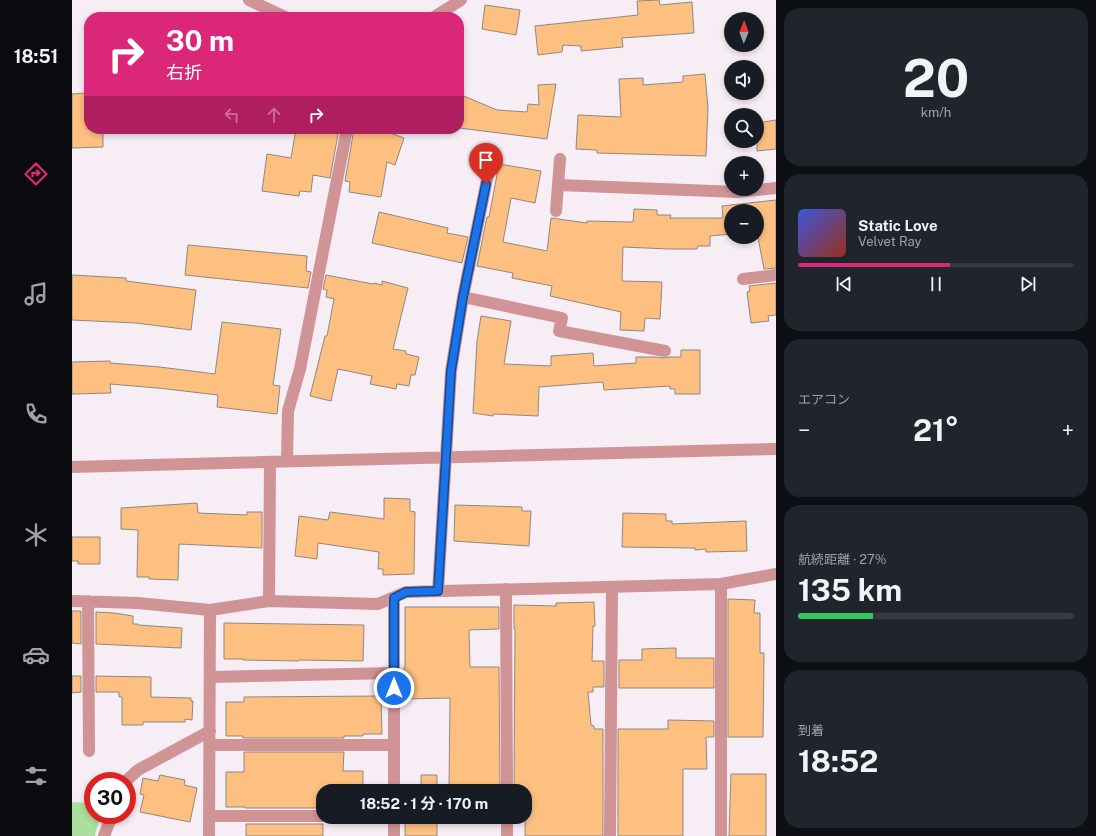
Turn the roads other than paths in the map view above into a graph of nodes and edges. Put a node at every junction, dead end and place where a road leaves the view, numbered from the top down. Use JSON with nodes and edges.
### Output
{"nodes":[{"id":1,"x":249,"y":0,"type":"edge"},
{"id":2,"x":461,"y":0,"type":"edge"},
{"id":3,"x":274,"y":12,"type":"edge"},
{"id":4,"x":442,"y":12,"type":"edge"},
{"id":5,"x":346,"y":134,"type":"edge"},
{"id":6,"x":492,"y":155,"type":"dead end"},
{"id":7,"x":560,"y":160,"type":"dead end"},
{"id":8,"x":558,"y":185,"type":"junction"},
{"id":9,"x":776,"y":188,"type":"edge"},
{"id":10,"x":556,"y":211,"type":"dead end"},
{"id":11,"x":776,"y":274,"type":"edge"},
{"id":12,"x":743,"y":279,"type":"dead end"},
{"id":13,"x":463,"y":297,"type":"junction"},
{"id":14,"x":665,"y":351,"type":"dead end"},
{"id":15,"x":776,"y":449,"type":"edge"},
{"id":16,"x":445,"y":457,"type":"junction"},
{"id":17,"x":287,"y":461,"type":"junction"},
{"id":18,"x":270,"y":462,"type":"junction"},
{"id":19,"x":72,"y":467,"type":"edge"},
{"id":20,"x":776,"y":574,"type":"edge"},
{"id":21,"x":720,"y":584,"type":"junction"},
{"id":22,"x":506,"y":588,"type":"junction"},
{"id":23,"x":612,"y":588,"type":"junction"},
{"id":24,"x":438,"y":591,"type":"junction"},
{"id":25,"x":394,"y":598,"type":"junction"},
{"id":26,"x":72,"y":601,"type":"edge"},
{"id":27,"x":88,"y":601,"type":"junction"},
{"id":28,"x":269,"y":601,"type":"junction"},
{"id":29,"x":210,"y":610,"type":"junction"},
{"id":30,"x":394,"y":673,"type":"junction"},
{"id":31,"x":210,"y":677,"type":"junction"},
{"id":32,"x":210,"y":731,"type":"junction"},
{"id":33,"x":210,"y":745,"type":"junction"},
{"id":34,"x":394,"y":746,"type":"junction"},
{"id":35,"x":89,"y":751,"type":"dead end"},
{"id":36,"x":136,"y":772,"type":"edge"},
{"id":37,"x":394,"y":784,"type":"edge"},
{"id":38,"x":507,"y":784,"type":"edge"},
{"id":39,"x":210,"y":816,"type":"junction"},
{"id":40,"x":316,"y":816,"type":"edge"},
{"id":41,"x":109,"y":824,"type":"edge"},
{"id":42,"x":394,"y":824,"type":"edge"},
{"id":43,"x":507,"y":824,"type":"edge"},
{"id":44,"x":104,"y":836,"type":"edge"},
{"id":45,"x":209,"y":836,"type":"edge"},
{"id":46,"x":394,"y":836,"type":"edge"},
{"id":47,"x":507,"y":836,"type":"edge"},
{"id":48,"x":610,"y":836,"type":"edge"},
{"id":49,"x":721,"y":836,"type":"edge"}],
"edges":[{"from":1,"to":3,"type":"street"},
{"from":2,"to":4,"type":"street"},
{"from":5,"to":17,"type":"street"},
{"from":6,"to":13,"type":"street"},
{"from":7,"to":8,"type":"street"},
{"from":8,"to":9,"type":"street"},
{"from":8,"to":10,"type":"street"},
{"from":11,"to":12,"type":"street"},
{"from":13,"to":14,"type":"street"},
{"from":13,"to":16,"type":"street"},
{"from":15,"to":16,"type":"street"},
{"from":16,"to":17,"type":"street"},
{"from":16,"to":24,"type":"street"},
{"from":17,"to":18,"type":"street"},
{"from":18,"to":19,"type":"street"},
{"from":18,"to":28,"type":"street"},
{"from":20,"to":21,"type":"street"},
{"from":21,"to":23,"type":"street"},
{"from":21,"to":49,"type":"street"},
{"from":22,"to":23,"type":"street"},
{"from":22,"to":24,"type":"street"},
{"from":22,"to":38,"type":"street"},
{"from":23,"to":48,"type":"street"},
{"from":24,"to":25,"type":"street"},
{"from":25,"to":28,"type":"street"},
{"from":25,"to":30,"type":"street"},
{"from":26,"to":27,"type":"street"},
{"from":27,"to":29,"type":"street"},
{"from":27,"to":35,"type":"street"},
{"from":28,"to":29,"type":"street"},
{"from":29,"to":31,"type":"street"},
{"from":30,"to":31,"type":"street"},
{"from":30,"to":34,"type":"street"},
{"from":31,"to":32,"type":"street"},
{"from":32,"to":33,"type":"street"},
{"from":32,"to":36,"type":"street"},
{"from":33,"to":34,"type":"street"},
{"from":33,"to":39,"type":"street"},
{"from":34,"to":37,"type":"street"},
{"from":39,"to":40,"type":"street"},
{"from":39,"to":45,"type":"street"},
{"from":41,"to":44,"type":"street"},
{"from":42,"to":46,"type":"street"},
{"from":43,"to":47,"type":"street"}]}
